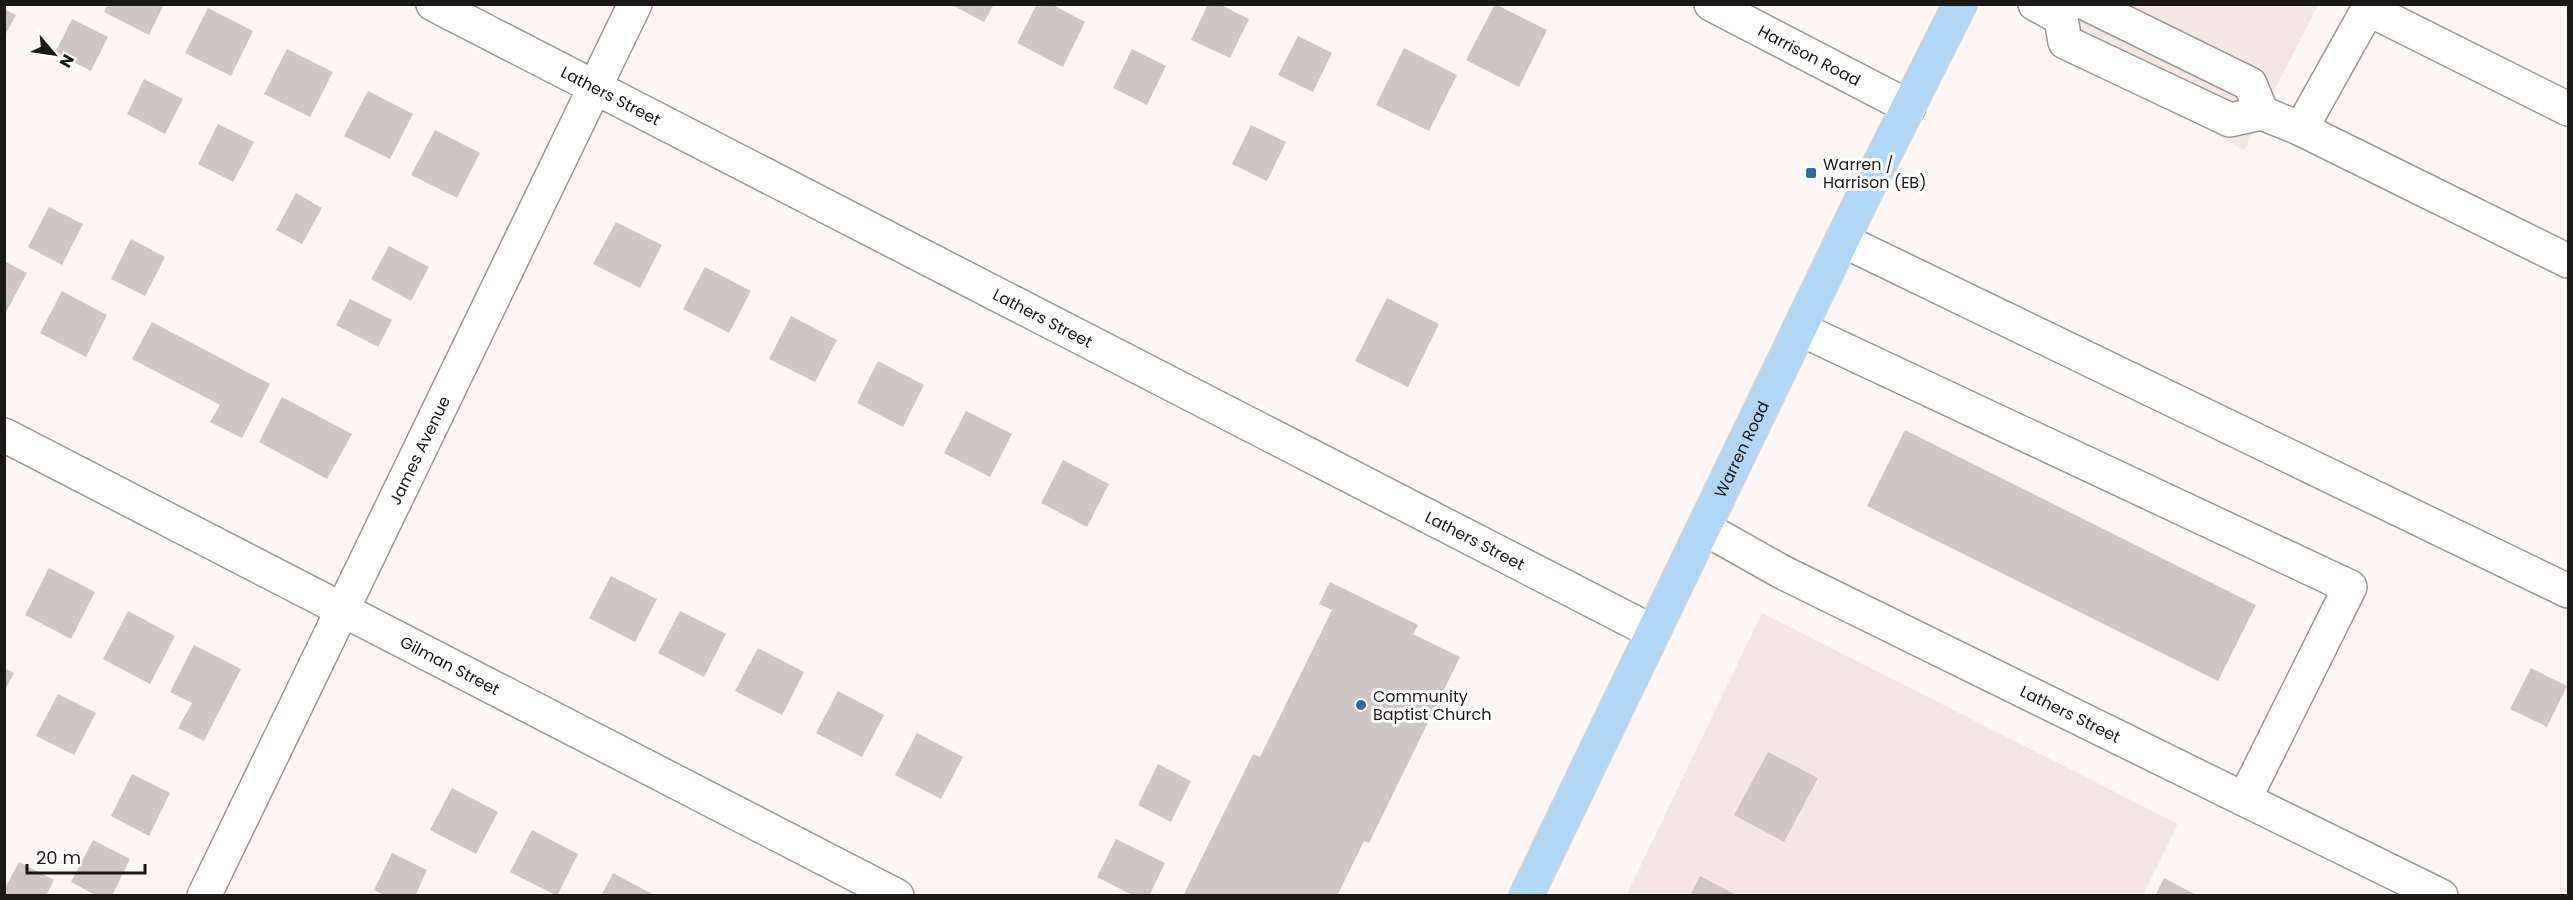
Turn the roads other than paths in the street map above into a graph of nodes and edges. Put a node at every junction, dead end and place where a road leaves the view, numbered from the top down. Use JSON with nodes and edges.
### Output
{"nodes":[{"id":1,"x":433,"y":4,"type":"edge"},
{"id":2,"x":635,"y":4,"type":"edge"},
{"id":3,"x":1711,"y":4,"type":"edge"},
{"id":4,"x":1960,"y":4,"type":"edge"},
{"id":5,"x":2066,"y":8,"type":"edge"},
{"id":6,"x":594,"y":88,"type":"junction"},
{"id":7,"x":1909,"y":107,"type":"junction"},
{"id":8,"x":2568,"y":110,"type":"edge"},
{"id":9,"x":2262,"y":113,"type":"junction"},
{"id":10,"x":2301,"y":129,"type":"junction"},
{"id":11,"x":1842,"y":240,"type":"junction"},
{"id":12,"x":2568,"y":261,"type":"edge"},
{"id":13,"x":1800,"y":328,"type":"junction"},
{"id":14,"x":4,"y":435,"type":"edge"},
{"id":15,"x":1704,"y":528,"type":"junction"},
{"id":16,"x":2568,"y":591,"type":"edge"},
{"id":17,"x":343,"y":610,"type":"junction"},
{"id":18,"x":1653,"y":632,"type":"junction"},
{"id":19,"x":2245,"y":798,"type":"junction"},
{"id":20,"x":204,"y":896,"type":"edge"},
{"id":21,"x":897,"y":896,"type":"edge"},
{"id":22,"x":1526,"y":896,"type":"edge"},
{"id":23,"x":2441,"y":896,"type":"edge"}],
"edges":[{"from":1,"to":6,"type":"street","name":"Lathers Street"},
{"from":2,"to":6,"type":"street","name":"James Avenue"},
{"from":3,"to":7,"type":"street","name":"Harrison Road"},
{"from":4,"to":7,"type":"main road","name":"Warren Road"},
{"from":5,"to":9,"type":"street"},
{"from":5,"to":9,"type":"street"},
{"from":6,"to":17,"type":"street","name":"James Avenue"},
{"from":6,"to":18,"type":"street","name":"Lathers Street"},
{"from":7,"to":11,"type":"main road","name":"Warren Road"},
{"from":8,"to":10,"type":"street"},
{"from":9,"to":10,"type":"street"},
{"from":10,"to":12,"type":"street"},
{"from":11,"to":13,"type":"main road","name":"Warren Road"},
{"from":11,"to":16,"type":"street"},
{"from":13,"to":15,"type":"main road","name":"Warren Road"},
{"from":13,"to":19,"type":"street"},
{"from":14,"to":17,"type":"street","name":"Gilman Street"},
{"from":15,"to":18,"type":"main road","name":"Warren Road"},
{"from":15,"to":19,"type":"street","name":"Lathers Street"},
{"from":17,"to":20,"type":"street","name":"James Avenue"},
{"from":17,"to":21,"type":"street","name":"Gilman Street"},
{"from":18,"to":22,"type":"main road","name":"Warren Road"},
{"from":19,"to":23,"type":"street","name":"Lathers Street"}]}
